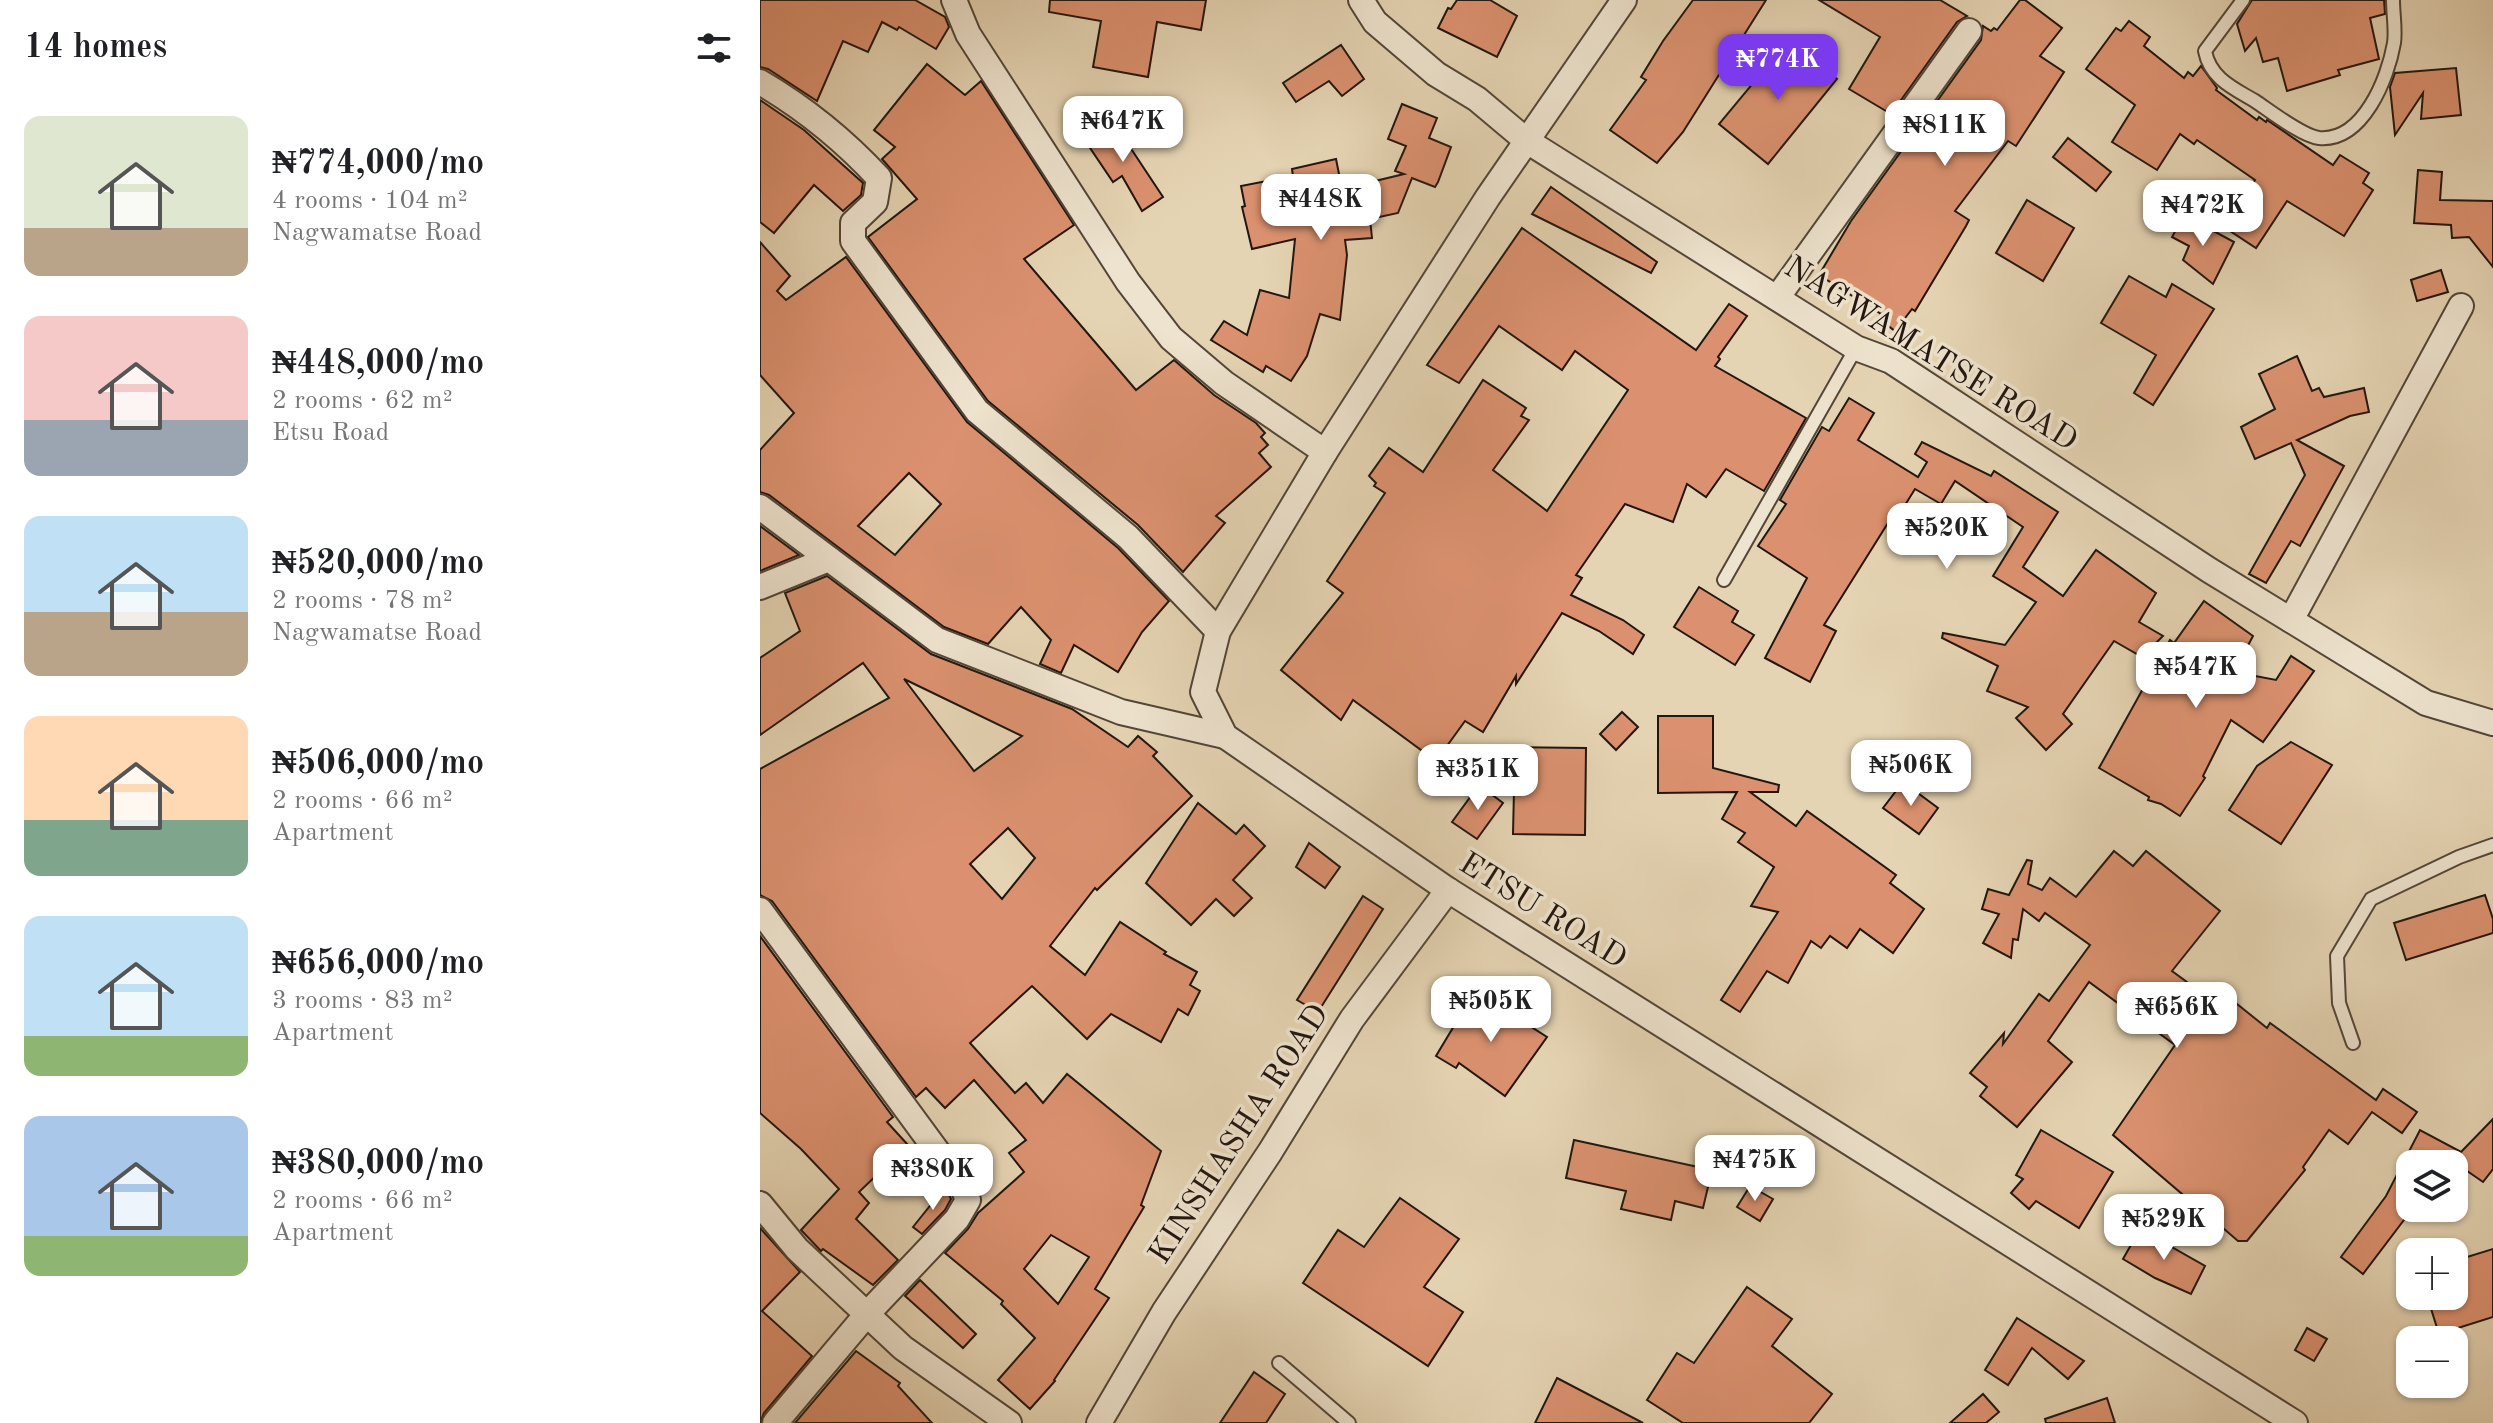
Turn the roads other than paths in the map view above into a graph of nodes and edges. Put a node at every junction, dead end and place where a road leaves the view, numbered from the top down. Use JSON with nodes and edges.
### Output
{"nodes":[{"id":1,"x":954,"y":0,"type":"edge"},
{"id":2,"x":1361,"y":0,"type":"edge"},
{"id":3,"x":1624,"y":0,"type":"edge"},
{"id":4,"x":2243,"y":0,"type":"edge"},
{"id":5,"x":2393,"y":0,"type":"edge"},
{"id":6,"x":1969,"y":31,"type":"dead end"},
{"id":7,"x":760,"y":82,"type":"edge"},
{"id":8,"x":1527,"y":141,"type":"junction"},
{"id":9,"x":1777,"y":298,"type":"junction"},
{"id":10,"x":2461,"y":306,"type":"dead end"},
{"id":11,"x":1856,"y":348,"type":"junction"},
{"id":12,"x":1325,"y":452,"type":"junction"},
{"id":13,"x":760,"y":507,"type":"edge"},
{"id":14,"x":829,"y":559,"type":"junction"},
{"id":15,"x":1724,"y":580,"type":"dead end"},
{"id":16,"x":760,"y":587,"type":"edge"},
{"id":17,"x":2291,"y":620,"type":"junction"},
{"id":18,"x":1218,"y":631,"type":"junction"},
{"id":19,"x":2493,"y":723,"type":"edge"},
{"id":20,"x":1225,"y":736,"type":"junction"},
{"id":21,"x":2493,"y":845,"type":"edge"},
{"id":22,"x":1448,"y":890,"type":"junction"},
{"id":23,"x":760,"y":910,"type":"edge"},
{"id":24,"x":2353,"y":1043,"type":"dead end"},
{"id":25,"x":760,"y":1204,"type":"edge"},
{"id":26,"x":867,"y":1314,"type":"junction"},
{"id":27,"x":1279,"y":1363,"type":"dead end"},
{"id":28,"x":775,"y":1423,"type":"edge"},
{"id":29,"x":1009,"y":1423,"type":"edge"},
{"id":30,"x":1099,"y":1423,"type":"edge"},
{"id":31,"x":1349,"y":1423,"type":"edge"},
{"id":32,"x":2295,"y":1423,"type":"edge"}],
"edges":[{"from":1,"to":12,"type":"street"},
{"from":2,"to":8,"type":"street","name":"NAGWAMATSE ROAD"},
{"from":3,"to":8,"type":"street","name":"ETSU ROAD"},
{"from":4,"to":5,"type":"lane"},
{"from":6,"to":9,"type":"street"},
{"from":7,"to":18,"type":"street"},
{"from":8,"to":9,"type":"street","name":"NAGWAMATSE ROAD"},
{"from":8,"to":12,"type":"street","name":"ETSU ROAD"},
{"from":9,"to":11,"type":"street","name":"NAGWAMATSE ROAD"},
{"from":10,"to":17,"type":"street"},
{"from":11,"to":15,"type":"lane"},
{"from":11,"to":17,"type":"street","name":"NAGWAMATSE ROAD"},
{"from":12,"to":18,"type":"street","name":"ETSU ROAD"},
{"from":13,"to":14,"type":"street"},
{"from":14,"to":16,"type":"street"},
{"from":14,"to":20,"type":"street"},
{"from":17,"to":19,"type":"street","name":"NAGWAMATSE ROAD"},
{"from":18,"to":20,"type":"street","name":"ETSU ROAD"},
{"from":20,"to":22,"type":"street","name":"ETSU ROAD"},
{"from":21,"to":24,"type":"lane"},
{"from":22,"to":30,"type":"street","name":"KINSHASHA ROAD"},
{"from":22,"to":32,"type":"street","name":"ETSU ROAD"},
{"from":23,"to":26,"type":"street"},
{"from":25,"to":26,"type":"street"},
{"from":26,"to":28,"type":"street"},
{"from":26,"to":29,"type":"street"},
{"from":27,"to":31,"type":"lane"}]}
